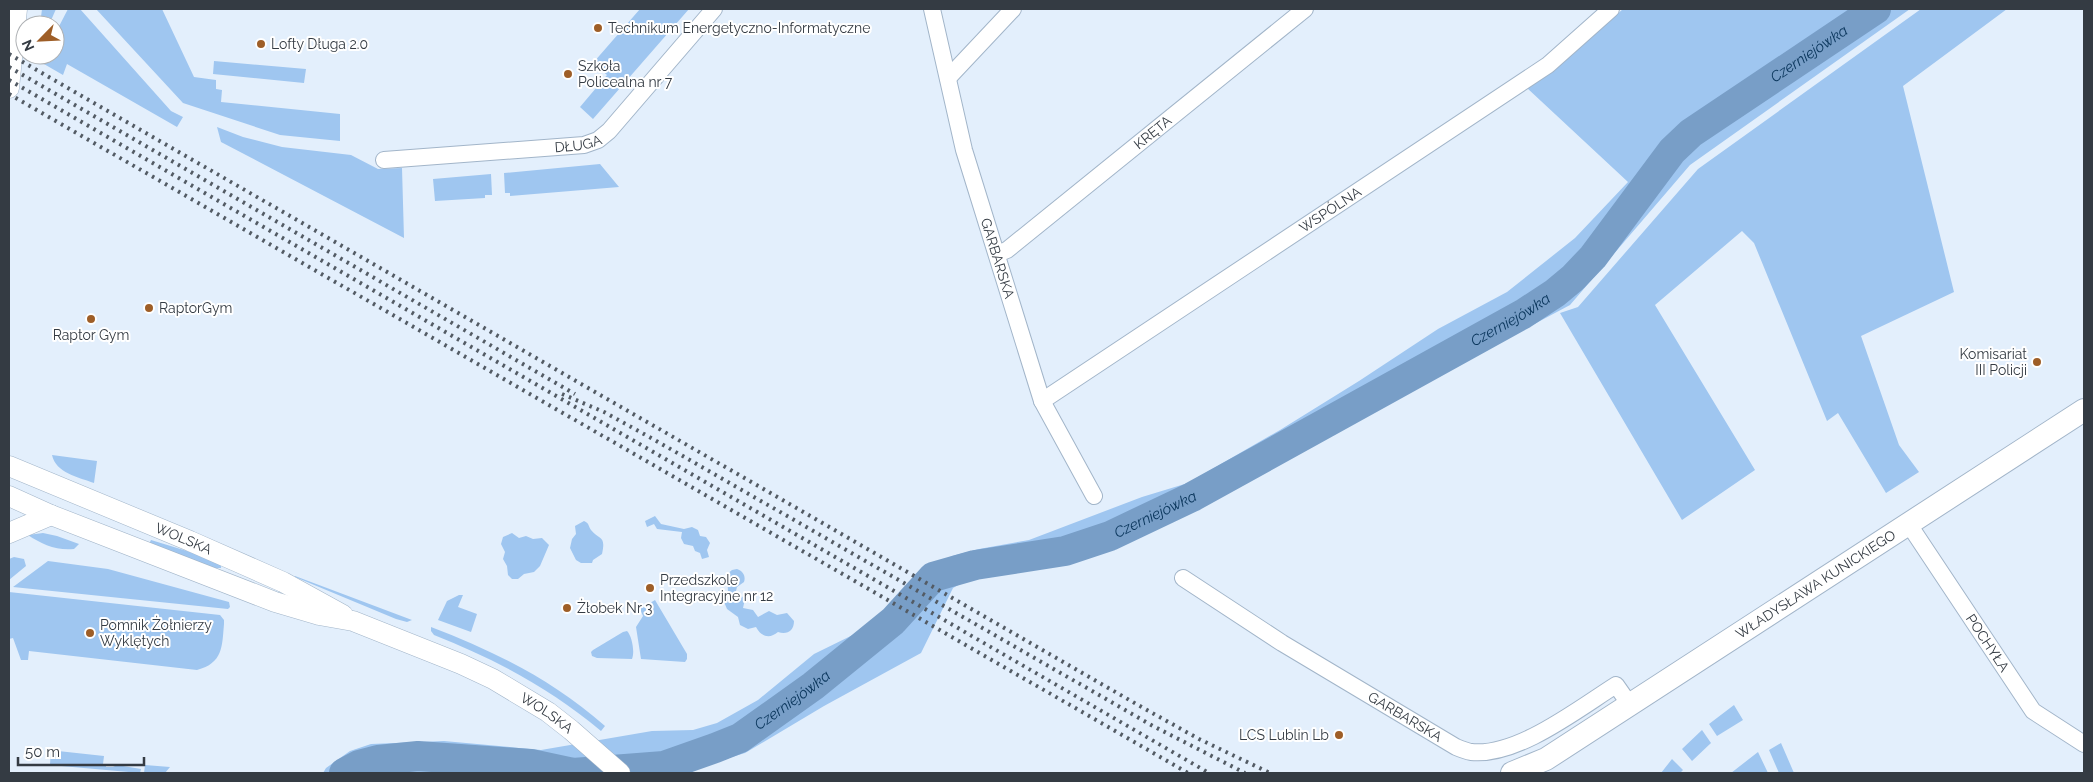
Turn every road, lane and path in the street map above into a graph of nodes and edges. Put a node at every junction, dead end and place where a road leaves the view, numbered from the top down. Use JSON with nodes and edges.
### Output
{"nodes":[{"id":1,"x":17,"y":9,"type":"edge"},
{"id":2,"x":714,"y":9,"type":"edge"},
{"id":3,"x":932,"y":9,"type":"edge"},
{"id":4,"x":1013,"y":9,"type":"edge"},
{"id":5,"x":1305,"y":9,"type":"edge"},
{"id":6,"x":1611,"y":9,"type":"edge"},
{"id":7,"x":948,"y":78,"type":"junction"},
{"id":8,"x":9,"y":88,"type":"edge"},
{"id":9,"x":384,"y":160,"type":"dead end"},
{"id":10,"x":997,"y":254,"type":"junction"},
{"id":11,"x":1042,"y":401,"type":"junction"},
{"id":12,"x":2084,"y":410,"type":"edge"},
{"id":13,"x":9,"y":466,"type":"edge"},
{"id":14,"x":9,"y":496,"type":"edge"},
{"id":15,"x":1094,"y":496,"type":"dead end"},
{"id":16,"x":52,"y":514,"type":"junction"},
{"id":17,"x":1908,"y":523,"type":"junction"},
{"id":18,"x":9,"y":533,"type":"edge"},
{"id":19,"x":246,"y":566,"type":"junction"},
{"id":20,"x":1184,"y":578,"type":"dead end"},
{"id":21,"x":238,"y":588,"type":"junction"},
{"id":22,"x":353,"y":622,"type":"junction"},
{"id":23,"x":1630,"y":706,"type":"junction"},
{"id":24,"x":2084,"y":744,"type":"edge"},
{"id":25,"x":1542,"y":766,"type":"edge"},
{"id":26,"x":620,"y":773,"type":"edge"},
{"id":27,"x":1512,"y":773,"type":"edge"}],
"edges":[{"from":1,"to":8,"type":"street"},
{"from":2,"to":9,"type":"street","name":"DŁUGA"},
{"from":3,"to":7,"type":"street","name":"GARBARSKA"},
{"from":4,"to":7,"type":"street"},
{"from":5,"to":10,"type":"street","name":"KRĘTA"},
{"from":6,"to":11,"type":"street","name":"WSPÓLNA"},
{"from":7,"to":10,"type":"street","name":"GARBARSKA"},
{"from":10,"to":11,"type":"street","name":"GARBARSKA"},
{"from":11,"to":15,"type":"street","name":"GARBARSKA"},
{"from":12,"to":17,"type":"main road","name":"WŁADYSŁAWA KUNICKIEGO"},
{"from":13,"to":19,"type":"street","name":"WOLSKA"},
{"from":14,"to":16,"type":"street","name":"WOLSKA"},
{"from":16,"to":18,"type":"street"},
{"from":16,"to":21,"type":"street","name":"WOLSKA"},
{"from":17,"to":23,"type":"main road","name":"WŁADYSŁAWA KUNICKIEGO"},
{"from":17,"to":24,"type":"street","name":"POCHYŁA"},
{"from":19,"to":21,"type":"street"},
{"from":19,"to":22,"type":"street","name":"WOLSKA"},
{"from":20,"to":23,"type":"street","name":"GARBARSKA"},
{"from":21,"to":22,"type":"street","name":"WOLSKA"},
{"from":22,"to":26,"type":"street","name":"WOLSKA"},
{"from":23,"to":25,"type":"main road","name":"WŁADYSŁAWA KUNICKIEGO"},
{"from":25,"to":27,"type":"main road","name":"WŁADYSŁAWA KUNICKIEGO"}]}
